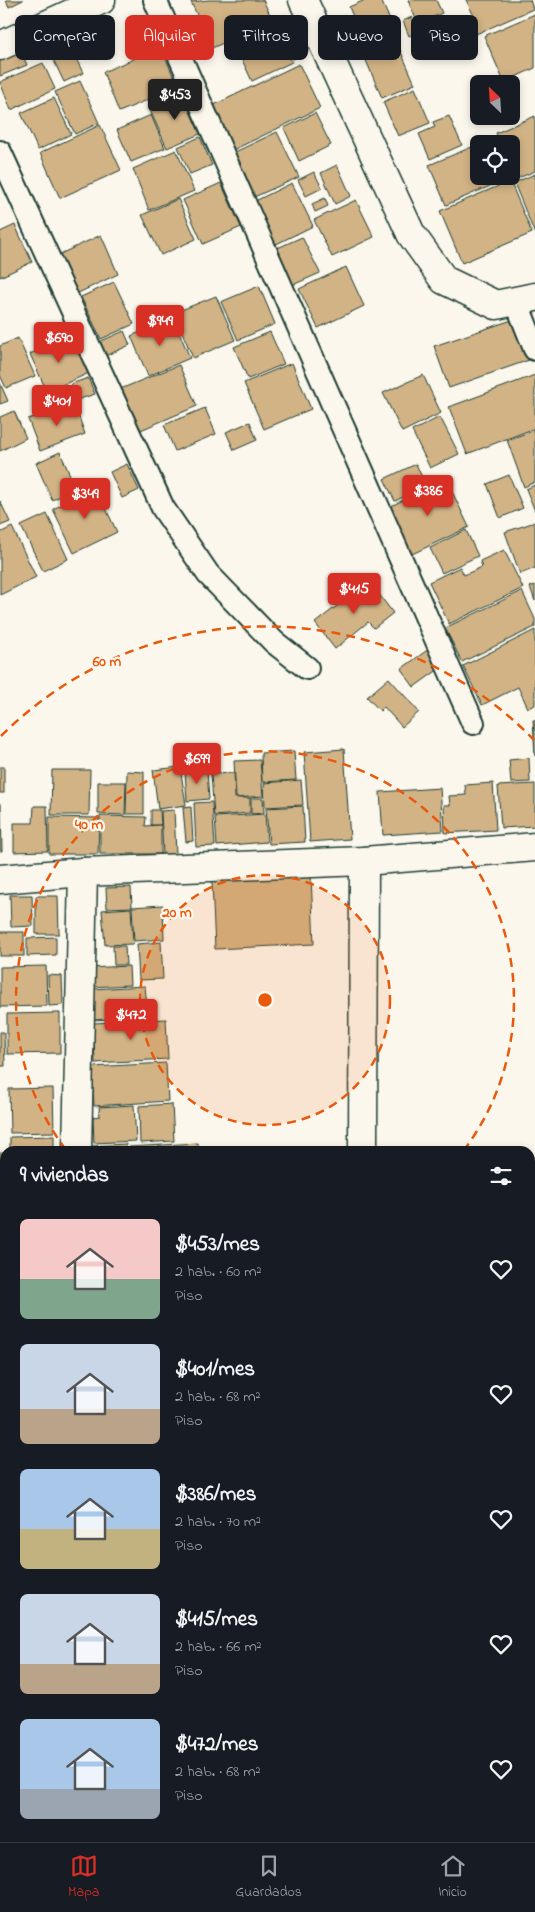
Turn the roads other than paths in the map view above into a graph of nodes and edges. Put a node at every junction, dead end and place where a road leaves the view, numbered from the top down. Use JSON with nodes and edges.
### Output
{"nodes":[{"id":1,"x":102,"y":0,"type":"edge"},
{"id":2,"x":155,"y":0,"type":"edge"},
{"id":3,"x":303,"y":0,"type":"edge"},
{"id":4,"x":0,"y":46,"type":"edge"},
{"id":5,"x":0,"y":152,"type":"edge"},
{"id":6,"x":525,"y":299,"type":"edge"},
{"id":7,"x":535,"y":349,"type":"edge"},
{"id":8,"x":306,"y":668,"type":"dead end"},
{"id":9,"x":473,"y":723,"type":"dead end"},
{"id":10,"x":535,"y":847,"type":"edge"},
{"id":11,"x":364,"y":861,"type":"junction"},
{"id":12,"x":83,"y":872,"type":"junction"},
{"id":13,"x":0,"y":879,"type":"edge"},
{"id":14,"x":77,"y":1146,"type":"edge"},
{"id":15,"x":363,"y":1146,"type":"edge"}],
"edges":[{"from":1,"to":4,"type":"street"},
{"from":2,"to":9,"type":"lane"},
{"from":3,"to":6,"type":"street"},
{"from":5,"to":8,"type":"lane"},
{"from":6,"to":7,"type":"lane"},
{"from":10,"to":11,"type":"street"},
{"from":11,"to":12,"type":"street"},
{"from":11,"to":15,"type":"street"},
{"from":12,"to":13,"type":"street"},
{"from":12,"to":14,"type":"street"}]}
